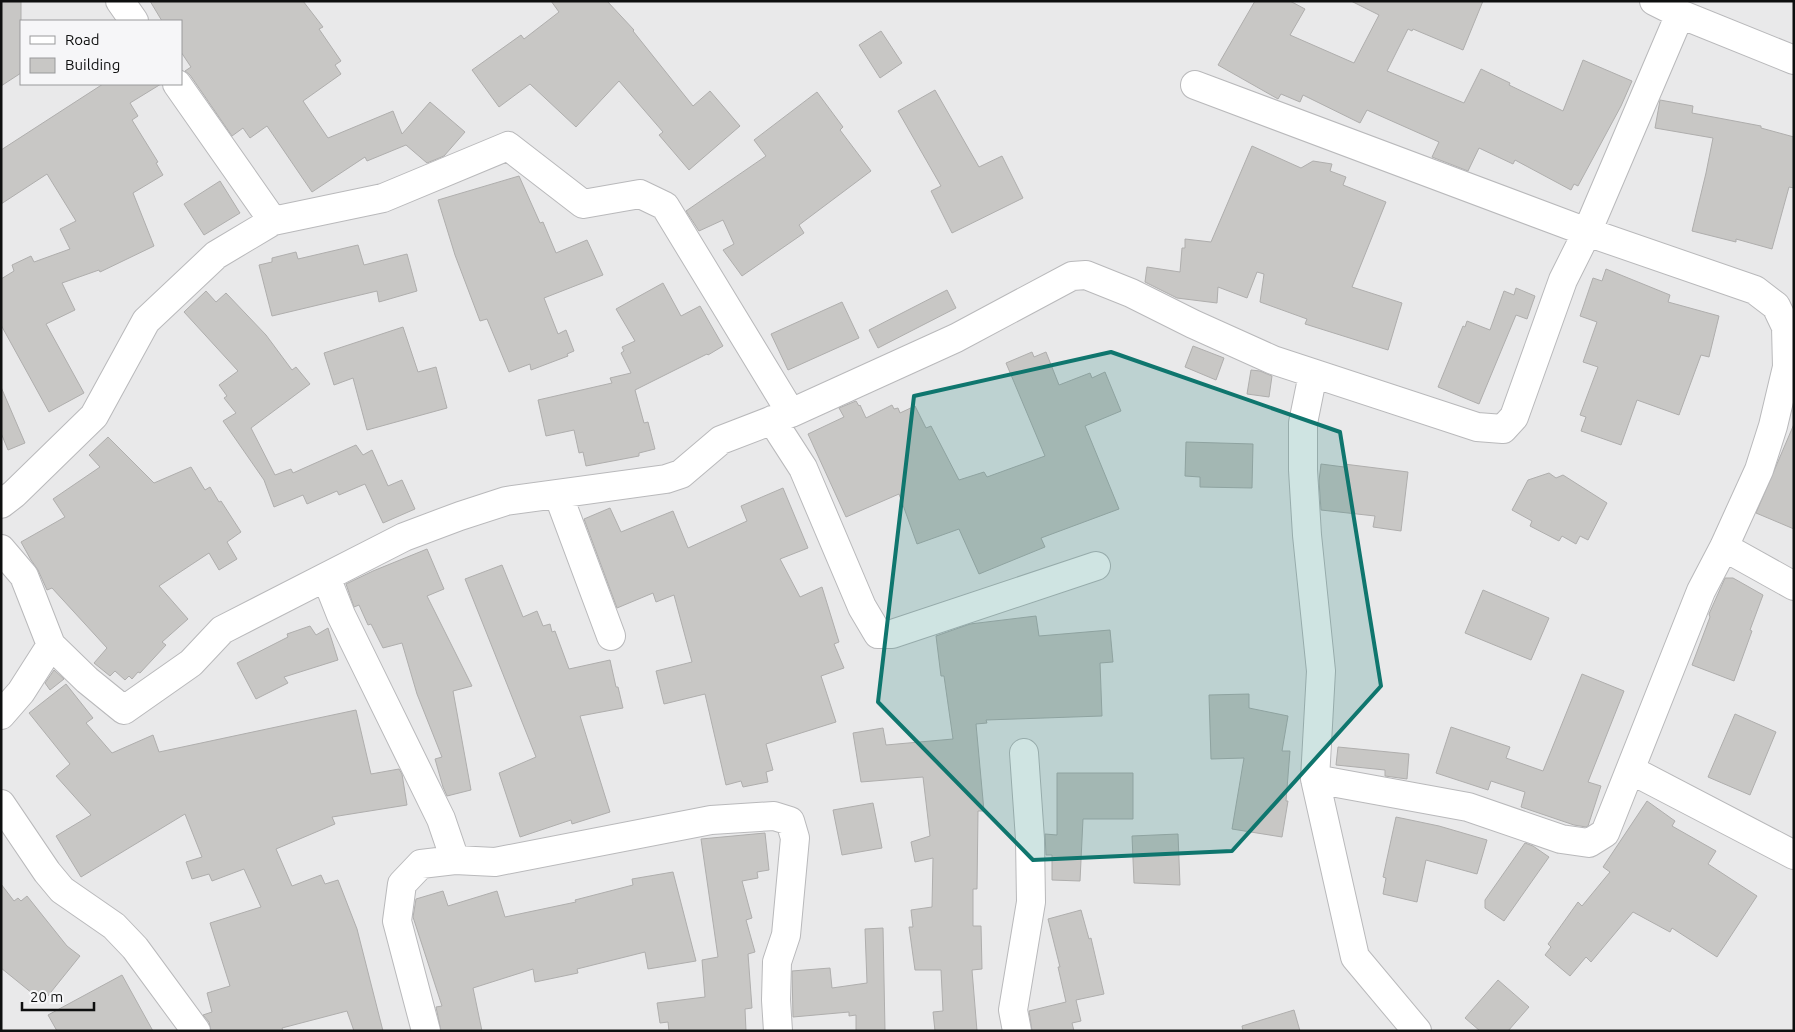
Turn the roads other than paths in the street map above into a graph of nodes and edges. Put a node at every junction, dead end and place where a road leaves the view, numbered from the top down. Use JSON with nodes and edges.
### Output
{"nodes":[{"id":1,"x":120,"y":1,"type":"edge"},
{"id":2,"x":1654,"y":1,"type":"edge"},
{"id":3,"x":1680,"y":14,"type":"junction"},
{"id":4,"x":133,"y":20,"type":"edge"},
{"id":5,"x":1794,"y":60,"type":"edge"},
{"id":6,"x":179,"y":85,"type":"edge"},
{"id":7,"x":1196,"y":85,"type":"dead end"},
{"id":8,"x":273,"y":221,"type":"junction"},
{"id":9,"x":1587,"y":232,"type":"junction"},
{"id":10,"x":1313,"y":374,"type":"junction"},
{"id":11,"x":781,"y":417,"type":"junction"},
{"id":12,"x":558,"y":494,"type":"junction"},
{"id":13,"x":1,"y":504,"type":"edge"},
{"id":14,"x":1724,"y":547,"type":"junction"},
{"id":15,"x":1,"y":549,"type":"edge"},
{"id":16,"x":1096,"y":566,"type":"dead end"},
{"id":17,"x":326,"y":577,"type":"junction"},
{"id":18,"x":1794,"y":586,"type":"edge"},
{"id":19,"x":610,"y":636,"type":"dead end"},
{"id":20,"x":51,"y":645,"type":"junction"},
{"id":21,"x":1,"y":715,"type":"edge"},
{"id":22,"x":1024,"y":753,"type":"dead end"},
{"id":23,"x":1631,"y":770,"type":"junction"},
{"id":24,"x":1315,"y":779,"type":"junction"},
{"id":25,"x":1,"y":804,"type":"edge"},
{"id":26,"x":1794,"y":855,"type":"edge"},
{"id":27,"x":455,"y":860,"type":"junction"},
{"id":28,"x":192,"y":1029,"type":"edge"},
{"id":29,"x":426,"y":1031,"type":"edge"},
{"id":30,"x":778,"y":1031,"type":"edge"},
{"id":31,"x":1017,"y":1031,"type":"edge"},
{"id":32,"x":1417,"y":1031,"type":"edge"}],
"edges":[{"from":1,"to":4,"type":"street"},
{"from":2,"to":3,"type":"street"},
{"from":3,"to":5,"type":"street"},
{"from":3,"to":9,"type":"street"},
{"from":6,"to":8,"type":"street"},
{"from":7,"to":9,"type":"street"},
{"from":8,"to":11,"type":"street"},
{"from":8,"to":13,"type":"street"},
{"from":9,"to":10,"type":"street"},
{"from":9,"to":14,"type":"street"},
{"from":10,"to":11,"type":"street"},
{"from":10,"to":24,"type":"street"},
{"from":11,"to":12,"type":"street"},
{"from":11,"to":16,"type":"street"},
{"from":12,"to":17,"type":"street"},
{"from":12,"to":19,"type":"street"},
{"from":14,"to":18,"type":"street"},
{"from":14,"to":23,"type":"street"},
{"from":15,"to":20,"type":"street"},
{"from":17,"to":20,"type":"street"},
{"from":17,"to":27,"type":"street"},
{"from":20,"to":21,"type":"street"},
{"from":22,"to":31,"type":"street"},
{"from":23,"to":24,"type":"street"},
{"from":23,"to":26,"type":"street"},
{"from":24,"to":32,"type":"street"},
{"from":25,"to":28,"type":"street"},
{"from":27,"to":29,"type":"street"},
{"from":27,"to":30,"type":"street"}]}
